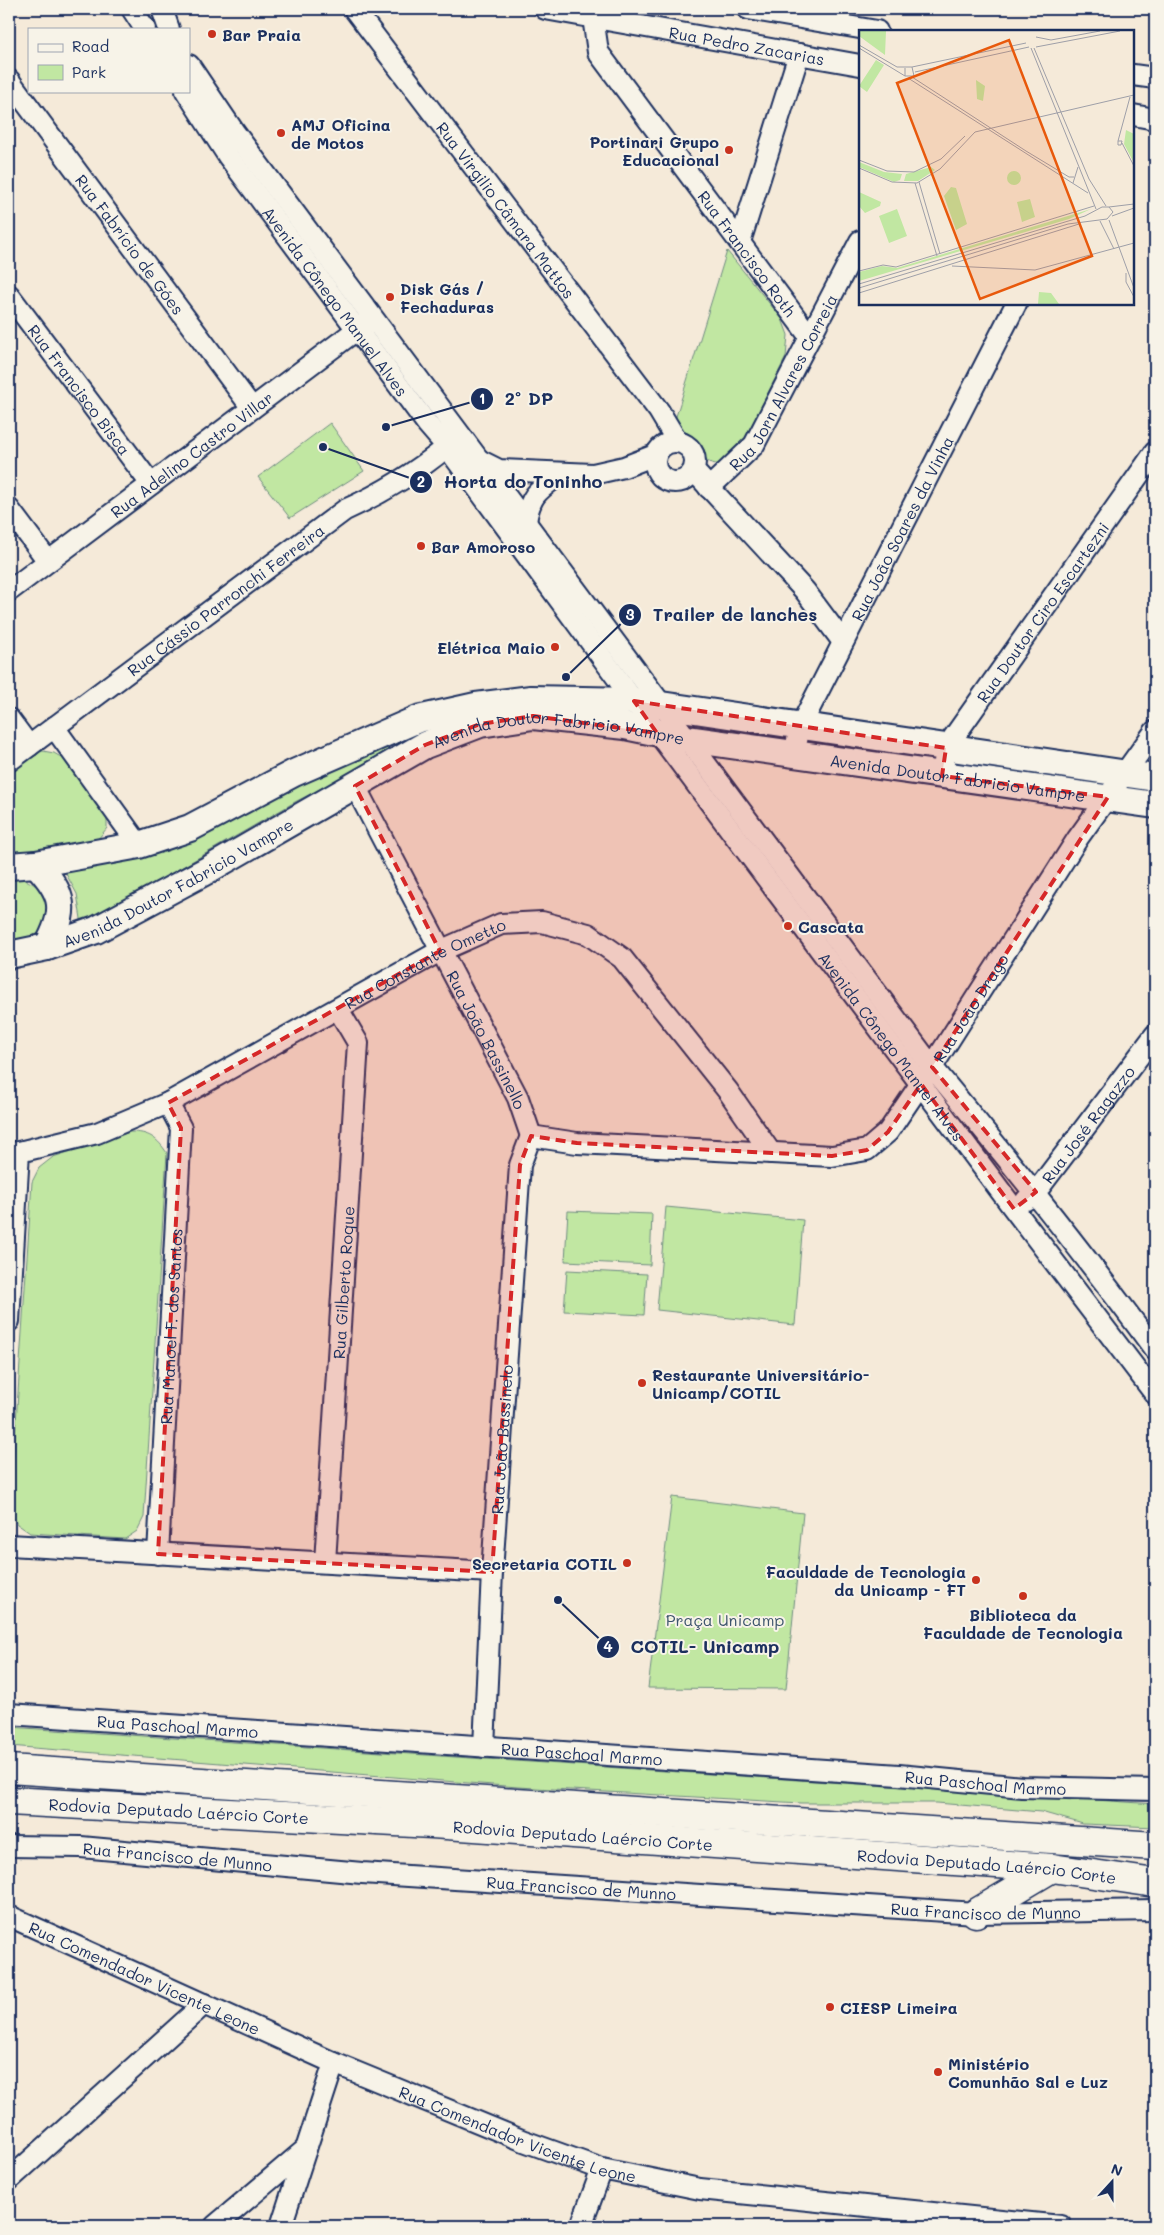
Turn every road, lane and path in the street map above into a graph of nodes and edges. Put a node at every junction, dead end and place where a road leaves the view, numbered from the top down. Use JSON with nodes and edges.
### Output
{"nodes":[{"id":1,"x":132,"y":9,"type":"edge"},
{"id":2,"x":162,"y":9,"type":"edge"},
{"id":3,"x":354,"y":9,"type":"edge"},
{"id":4,"x":546,"y":9,"type":"edge"},
{"id":5,"x":748,"y":9,"type":"edge"},
{"id":6,"x":594,"y":17,"type":"junction"},
{"id":7,"x":144,"y":28,"type":"edge"},
{"id":8,"x":169,"y":28,"type":"edge"},
{"id":9,"x":871,"y":30,"type":"edge"},
{"id":10,"x":799,"y":54,"type":"junction"},
{"id":11,"x":859,"y":65,"type":"edge"},
{"id":12,"x":190,"y":67,"type":"edge"},
{"id":13,"x":1134,"y":75,"type":"edge"},
{"id":14,"x":1155,"y":78,"type":"edge"},
{"id":15,"x":9,"y":80,"type":"edge"},
{"id":16,"x":187,"y":92,"type":"edge"},
{"id":17,"x":1134,"y":114,"type":"edge"},
{"id":18,"x":1155,"y":119,"type":"edge"},
{"id":19,"x":740,"y":242,"type":"junction"},
{"id":20,"x":859,"y":243,"type":"edge"},
{"id":21,"x":9,"y":295,"type":"edge"},
{"id":22,"x":1015,"y":305,"type":"edge"},
{"id":23,"x":373,"y":318,"type":"junction"},
{"id":24,"x":357,"y":330,"type":"junction"},
{"id":25,"x":810,"y":337,"type":"junction"},
{"id":26,"x":252,"y":408,"type":"junction"},
{"id":27,"x":447,"y":447,"type":"junction"},
{"id":28,"x":663,"y":452,"type":"junction"},
{"id":29,"x":1155,"y":452,"type":"edge"},
{"id":30,"x":479,"y":460,"type":"junction"},
{"id":31,"x":560,"y":474,"type":"junction"},
{"id":32,"x":690,"y":475,"type":"junction"},
{"id":33,"x":151,"y":484,"type":"junction"},
{"id":34,"x":710,"y":488,"type":"junction"},
{"id":35,"x":9,"y":508,"type":"edge"},
{"id":36,"x":526,"y":522,"type":"junction"},
{"id":37,"x":48,"y":561,"type":"junction"},
{"id":38,"x":9,"y":591,"type":"edge"},
{"id":39,"x":843,"y":642,"type":"junction"},
{"id":40,"x":634,"y":701,"type":"junction"},
{"id":41,"x":664,"y":706,"type":"junction"},
{"id":42,"x":9,"y":719,"type":"edge"},
{"id":43,"x":54,"y":727,"type":"junction"},
{"id":44,"x":800,"y":727,"type":"junction"},
{"id":45,"x":1155,"y":731,"type":"edge"},
{"id":46,"x":657,"y":733,"type":"junction"},
{"id":47,"x":688,"y":739,"type":"junction"},
{"id":48,"x":29,"y":746,"type":"junction"},
{"id":49,"x":946,"y":748,"type":"junction"},
{"id":50,"x":794,"y":754,"type":"junction"},
{"id":51,"x":9,"y":761,"type":"edge"},
{"id":52,"x":1126,"y":773,"type":"junction"},
{"id":53,"x":942,"y":776,"type":"junction"},
{"id":54,"x":1155,"y":778,"type":"edge"},
{"id":55,"x":355,"y":786,"type":"junction"},
{"id":56,"x":1108,"y":797,"type":"junction"},
{"id":57,"x":1155,"y":805,"type":"edge"},
{"id":58,"x":139,"y":845,"type":"junction"},
{"id":59,"x":36,"y":864,"type":"junction"},
{"id":60,"x":9,"y":866,"type":"edge"},
{"id":61,"x":47,"y":947,"type":"junction"},
{"id":62,"x":440,"y":951,"type":"junction"},
{"id":63,"x":9,"y":955,"type":"edge"},
{"id":64,"x":338,"y":1009,"type":"junction"},
{"id":65,"x":1155,"y":1034,"type":"edge"},
{"id":66,"x":932,"y":1068,"type":"junction"},
{"id":67,"x":921,"y":1084,"type":"junction"},
{"id":68,"x":168,"y":1103,"type":"junction"},
{"id":69,"x":531,"y":1136,"type":"junction"},
{"id":70,"x":14,"y":1153,"type":"edge"},
{"id":71,"x":771,"y":1153,"type":"junction"},
{"id":72,"x":1036,"y":1192,"type":"junction"},
{"id":73,"x":1014,"y":1209,"type":"junction"},
{"id":74,"x":9,"y":1321,"type":"edge"},
{"id":75,"x":1153,"y":1342,"type":"edge"},
{"id":76,"x":1132,"y":1366,"type":"junction"},
{"id":77,"x":1155,"y":1394,"type":"edge"},
{"id":78,"x":9,"y":1545,"type":"edge"},
{"id":79,"x":158,"y":1554,"type":"junction"},
{"id":80,"x":326,"y":1562,"type":"junction"},
{"id":81,"x":492,"y":1572,"type":"junction"},
{"id":82,"x":9,"y":1714,"type":"edge"},
{"id":83,"x":484,"y":1747,"type":"junction"},
{"id":84,"x":9,"y":1769,"type":"edge"},
{"id":85,"x":1155,"y":1790,"type":"edge"},
{"id":86,"x":9,"y":1801,"type":"edge"},
{"id":87,"x":9,"y":1846,"type":"edge"},
{"id":88,"x":1155,"y":1846,"type":"edge"},
{"id":89,"x":1052,"y":1868,"type":"junction"},
{"id":90,"x":1155,"y":1883,"type":"edge"},
{"id":91,"x":1155,"y":1910,"type":"edge"},
{"id":92,"x":976,"y":1913,"type":"junction"},
{"id":93,"x":13,"y":1924,"type":"edge"},
{"id":94,"x":204,"y":2004,"type":"junction"},
{"id":95,"x":334,"y":2063,"type":"junction"},
{"id":96,"x":306,"y":2149,"type":"junction"},
{"id":97,"x":602,"y":2168,"type":"junction"},
{"id":98,"x":9,"y":2180,"type":"edge"},
{"id":99,"x":216,"y":2226,"type":"edge"},
{"id":100,"x":281,"y":2226,"type":"edge"},
{"id":101,"x":581,"y":2226,"type":"edge"},
{"id":102,"x":1061,"y":2226,"type":"edge"}],
"edges":[{"from":1,"to":7,"type":"street"},
{"from":2,"to":8,"type":"street"},
{"from":3,"to":28,"type":"street","name":"Rua Virgilio Câmara Mattos"},
{"from":4,"to":6,"type":"street","name":"Rua Pedro Zacarias"},
{"from":5,"to":9,"type":"street"},
{"from":6,"to":10,"type":"street","name":"Rua Pedro Zacarias"},
{"from":6,"to":19,"type":"street","name":"Rua Francisco Roth"},
{"from":10,"to":11,"type":"street","name":"Rua Pedro Zacarias"},
{"from":10,"to":19,"type":"street"},
{"from":12,"to":23,"type":"street","name":"Avenida Cônego Manuel Alves"},
{"from":13,"to":14,"type":"street"},
{"from":15,"to":26,"type":"street","name":"Rua Fabrício de Góes"},
{"from":16,"to":24,"type":"street","name":"Avenida Cônego Manuel Alves"},
{"from":17,"to":18,"type":"street"},
{"from":19,"to":25,"type":"street","name":"Rua Francisco Roth"},
{"from":20,"to":25,"type":"street","name":"Rua Jorn Alvares Correia"},
{"from":21,"to":33,"type":"street","name":"Rua Francisco Bisca"},
{"from":22,"to":39,"type":"street","name":"Rua João Soares da Vinha"},
{"from":23,"to":24,"type":"street","name":"Rua Adelino Castro Villar"},
{"from":23,"to":30,"type":"street","name":"Avenida Cônego Manuel Alves"},
{"from":24,"to":26,"type":"street","name":"Rua Adelino Castro Villar"},
{"from":24,"to":27,"type":"street","name":"Avenida Cônego Manuel Alves"},
{"from":25,"to":34,"type":"street","name":"Rua Jorn Alvares Correia"},
{"from":26,"to":33,"type":"street","name":"Rua Adelino Castro Villar"},
{"from":27,"to":40,"type":"street","name":"Avenida Cônego Manuel Alves"},
{"from":27,"to":43,"type":"street","name":"Rua Cássio Parronchi Ferreira"},
{"from":28,"to":31,"type":"street"},
{"from":28,"to":32,"type":"street"},
{"from":28,"to":32,"type":"street"},
{"from":29,"to":49,"type":"street","name":"Rua Doutor Ciro Escartezni"},
{"from":30,"to":31,"type":"street"},
{"from":30,"to":36,"type":"street","name":"Avenida Cônego Manuel Alves"},
{"from":31,"to":36,"type":"street"},
{"from":32,"to":34,"type":"street"},
{"from":33,"to":37,"type":"street","name":"Rua Adelino Castro Villar"},
{"from":34,"to":39,"type":"street"},
{"from":35,"to":37,"type":"street"},
{"from":36,"to":41,"type":"street","name":"Avenida Cônego Manuel Alves"},
{"from":37,"to":38,"type":"street","name":"Rua Adelino Castro Villar"},
{"from":39,"to":44,"type":"street","name":"Rua João Soares da Vinha"},
{"from":40,"to":41,"type":"main road","name":"Avenida Doutor Fabricio Vampre"},
{"from":40,"to":46,"type":"street","name":"Avenida Cônego Manuel Alves"},
{"from":40,"to":58,"type":"main road","name":"Avenida Doutor Fabricio Vampre"},
{"from":41,"to":44,"type":"main road","name":"Avenida Doutor Fabricio Vampre"},
{"from":41,"to":47,"type":"street","name":"Avenida Cônego Manuel Alves"},
{"from":42,"to":48,"type":"street"},
{"from":43,"to":48,"type":"street","name":"Rua Cássio Parronchi Ferreira"},
{"from":43,"to":58,"type":"street"},
{"from":44,"to":49,"type":"main road","name":"Avenida Doutor Fabricio Vampre"},
{"from":44,"to":50,"type":"street","name":"Rua João Soares da Vinha"},
{"from":45,"to":52,"type":"street","name":"Rua João Drago"},
{"from":46,"to":47,"type":"main road","name":"Avenida Doutor Fabricio Vampre"},
{"from":46,"to":55,"type":"main road","name":"Avenida Doutor Fabricio Vampre"},
{"from":46,"to":67,"type":"street","name":"Avenida Cônego Manuel Alves"},
{"from":47,"to":50,"type":"main road","name":"Avenida Doutor Fabricio Vampre"},
{"from":47,"to":66,"type":"street","name":"Avenida Cônego Manuel Alves"},
{"from":48,"to":51,"type":"street","name":"Rua Cássio Parronchi Ferreira"},
{"from":49,"to":52,"type":"main road","name":"Avenida Doutor Fabricio Vampre"},
{"from":49,"to":53,"type":"street","name":"Rua Doutor Ciro Escartezni"},
{"from":50,"to":53,"type":"main road","name":"Avenida Doutor Fabricio Vampre"},
{"from":52,"to":54,"type":"main road","name":"Avenida Doutor Fabricio Vampre"},
{"from":52,"to":56,"type":"street","name":"Rua João Drago"},
{"from":53,"to":56,"type":"main road","name":"Avenida Doutor Fabricio Vampre"},
{"from":55,"to":61,"type":"main road","name":"Avenida Doutor Fabricio Vampre"},
{"from":55,"to":62,"type":"street","name":"Rua João Bassinello"},
{"from":56,"to":57,"type":"main road","name":"Avenida Doutor Fabricio Vampre"},
{"from":56,"to":66,"type":"street","name":"Rua João Drago"},
{"from":58,"to":59,"type":"main road","name":"Avenida Doutor Fabricio Vampre"},
{"from":59,"to":60,"type":"main road","name":"Avenida Doutor Fabricio Vampre"},
{"from":59,"to":61,"type":"main road"},
{"from":61,"to":63,"type":"main road","name":"Avenida Doutor Fabricio Vampre"},
{"from":62,"to":64,"type":"street","name":"Rua Constante Ometto"},
{"from":62,"to":69,"type":"street","name":"Rua João Bassinello"},
{"from":62,"to":71,"type":"street","name":"Rua Constante Ometto"},
{"from":64,"to":68,"type":"street","name":"Rua Constante Ometto"},
{"from":64,"to":80,"type":"street","name":"Rua Gilberto Roque"},
{"from":65,"to":72,"type":"street","name":"Rua José Ragazzo"},
{"from":66,"to":67,"type":"street","name":"Rua João Drago"},
{"from":66,"to":72,"type":"street","name":"Avenida Cônego Manuel Alves"},
{"from":67,"to":71,"type":"street","name":"Rua João Drago"},
{"from":67,"to":73,"type":"street","name":"Avenida Cônego Manuel Alves"},
{"from":68,"to":70,"type":"street","name":"Rua Constante Ometto"},
{"from":68,"to":79,"type":"street","name":"Rua Manoel F. dos Santos"},
{"from":69,"to":71,"type":"street","name":"Rua João Drago"},
{"from":69,"to":81,"type":"street","name":"Rua João Bassinelo"},
{"from":70,"to":74,"type":"street"},
{"from":72,"to":73,"type":"street","name":"Rua José Ragazzo"},
{"from":72,"to":75,"type":"street","name":"Avenida Cônego Manuel Alves"},
{"from":73,"to":76,"type":"street","name":"Avenida Cônego Manuel Alves"},
{"from":75,"to":76,"type":"street"},
{"from":76,"to":77,"type":"street","name":"Avenida Cônego Manuel Alves"},
{"from":78,"to":79,"type":"street"},
{"from":79,"to":80,"type":"street"},
{"from":80,"to":81,"type":"street"},
{"from":81,"to":83,"type":"street","name":"Rua João Bassinelo"},
{"from":82,"to":83,"type":"street","name":"Rua Paschoal Marmo"},
{"from":83,"to":85,"type":"street","name":"Rua Paschoal Marmo"},
{"from":84,"to":88,"type":"highway","name":"Rodovia Deputado Laércio Corte"},
{"from":86,"to":89,"type":"highway","name":"Rodovia Deputado Laércio Corte"},
{"from":87,"to":92,"type":"street","name":"Rua Francisco de Munno"},
{"from":89,"to":90,"type":"highway","name":"Rodovia Deputado Laércio Corte"},
{"from":89,"to":92,"type":"highway"},
{"from":91,"to":92,"type":"street","name":"Rua Francisco de Munno"},
{"from":93,"to":94,"type":"street","name":"Rua Comendador Vicente Leone"},
{"from":94,"to":95,"type":"street","name":"Rua Comendador Vicente Leone"},
{"from":94,"to":98,"type":"street"},
{"from":95,"to":96,"type":"street"},
{"from":95,"to":97,"type":"street","name":"Rua Comendador Vicente Leone"},
{"from":96,"to":99,"type":"street"},
{"from":96,"to":100,"type":"street"},
{"from":97,"to":101,"type":"street"},
{"from":97,"to":102,"type":"street","name":"Rua Comendador Vicente Leone"}]}
